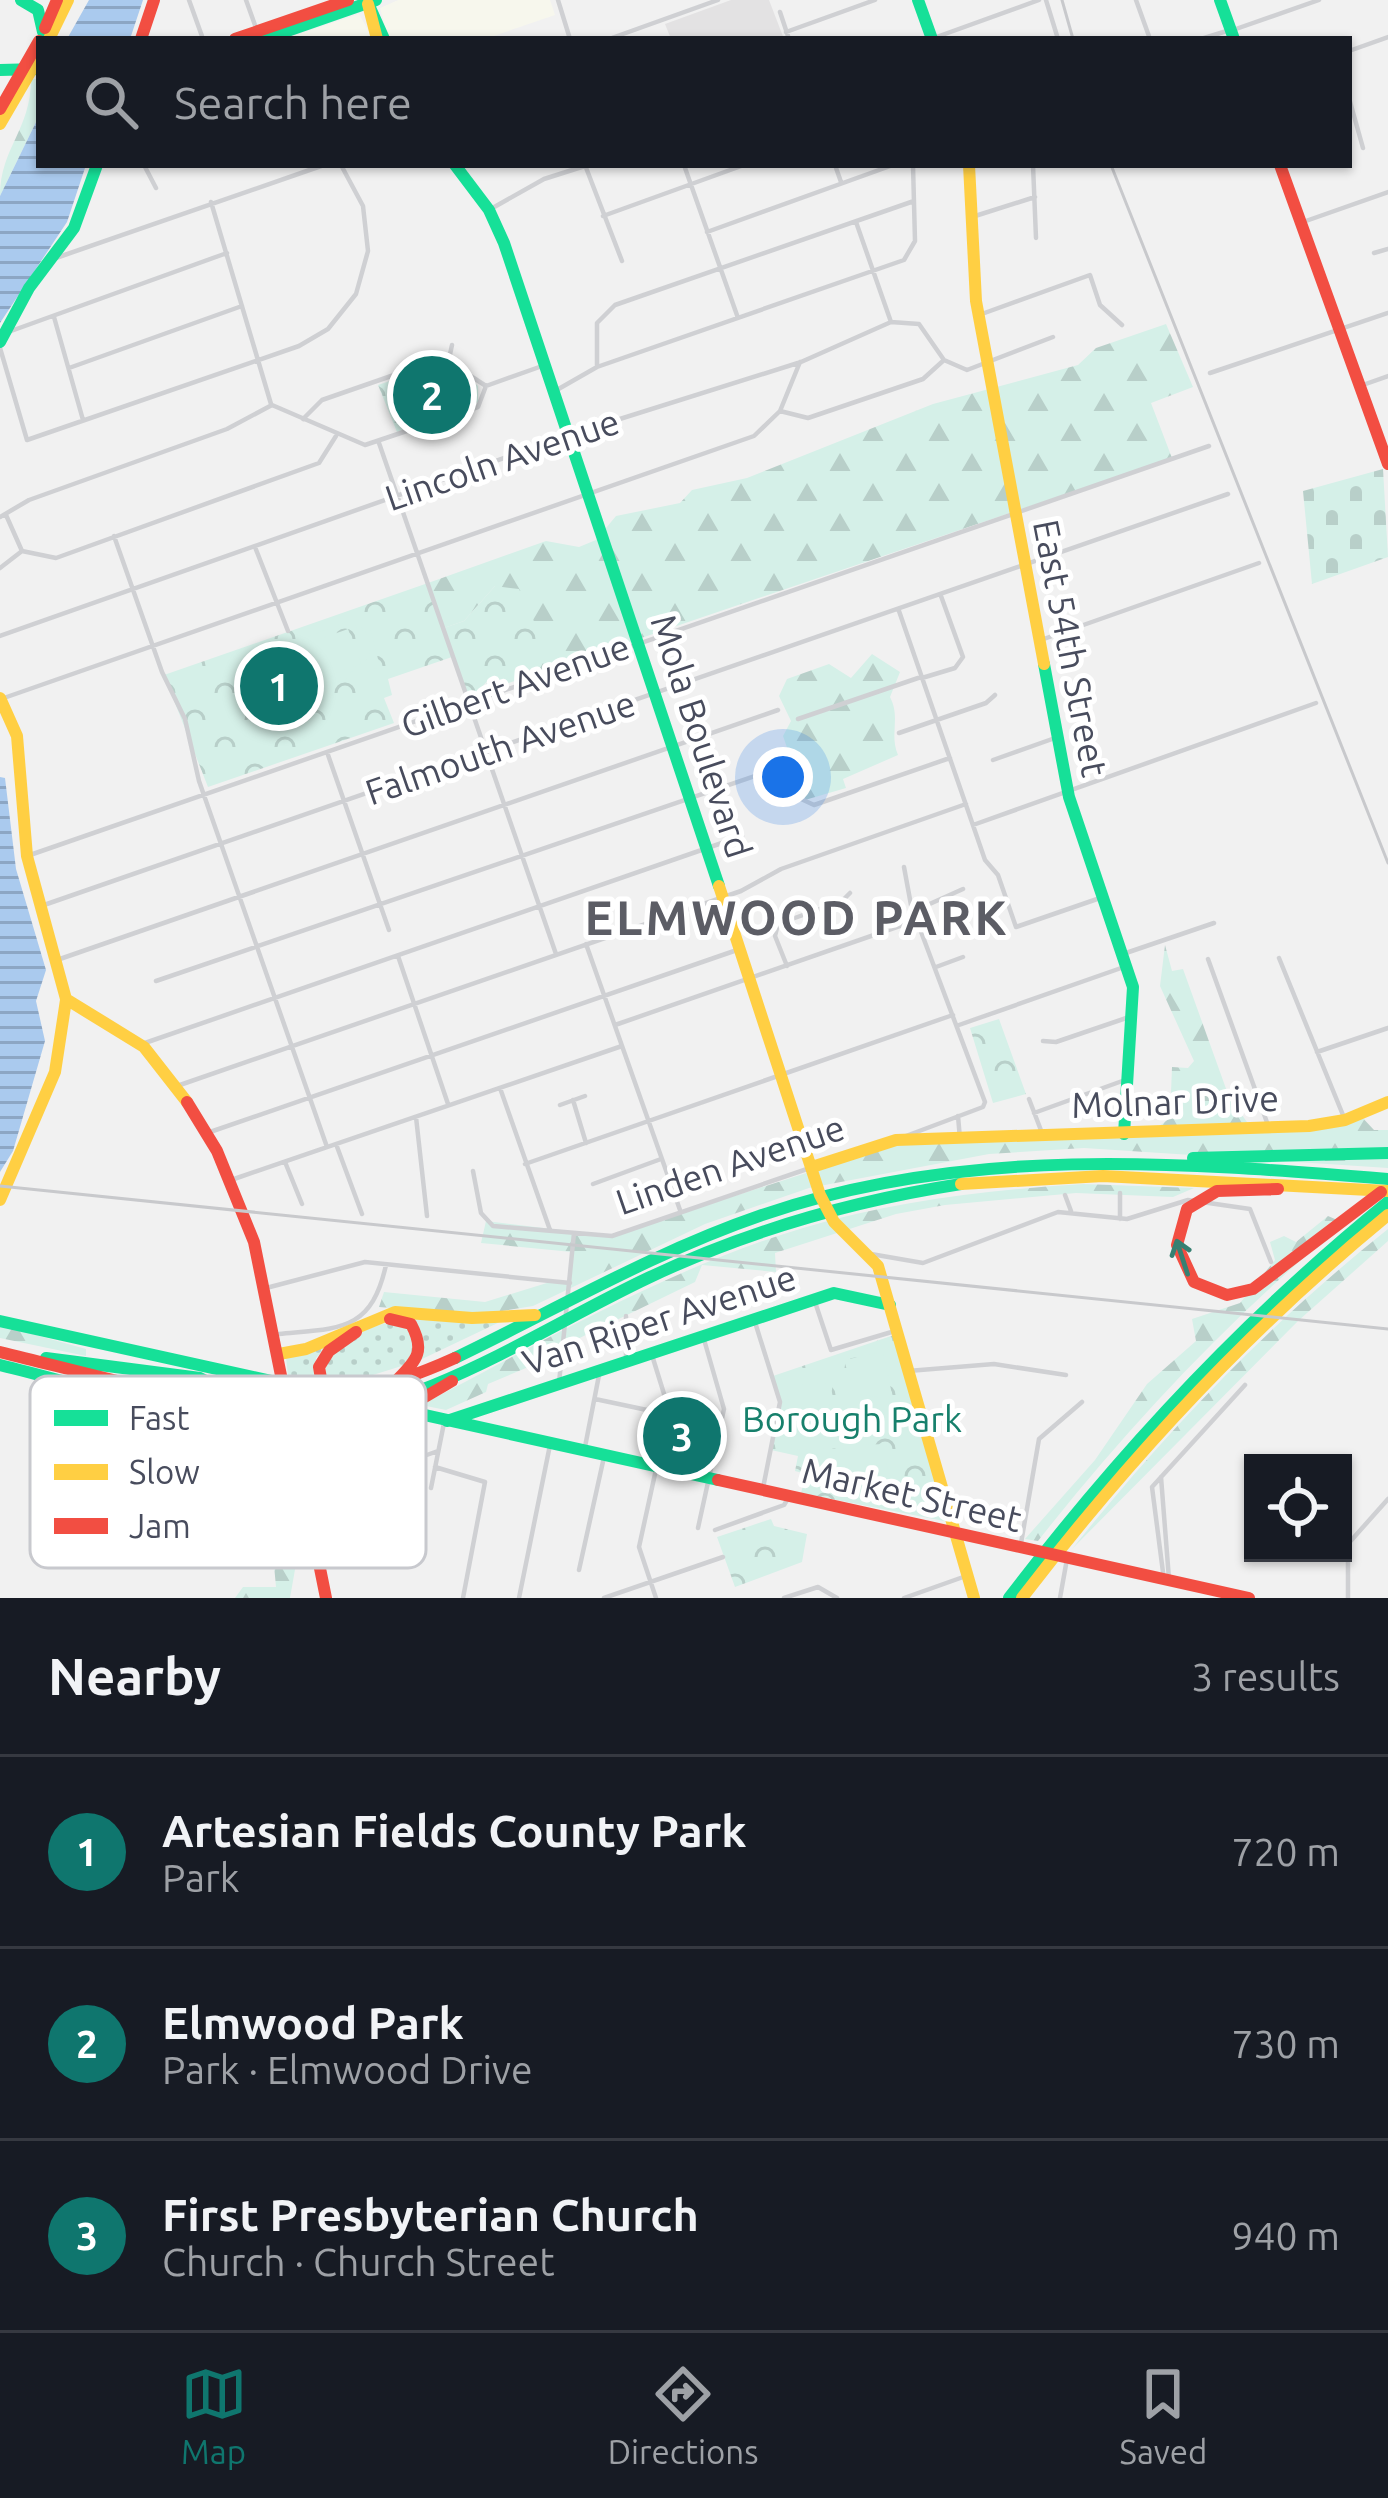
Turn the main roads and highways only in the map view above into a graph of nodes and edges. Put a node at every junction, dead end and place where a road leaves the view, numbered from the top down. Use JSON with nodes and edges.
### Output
{"nodes":[{"id":1,"x":21,"y":0,"type":"edge"},
{"id":2,"x":57,"y":0,"type":"edge"},
{"id":3,"x":68,"y":0,"type":"edge"},
{"id":4,"x":154,"y":0,"type":"edge"},
{"id":5,"x":348,"y":0,"type":"edge"},
{"id":6,"x":918,"y":0,"type":"edge"},
{"id":7,"x":1220,"y":0,"type":"edge"},
{"id":8,"x":370,"y":1,"type":"edge"},
{"id":9,"x":307,"y":7,"type":"edge"},
{"id":10,"x":1232,"y":33,"type":"edge"},
{"id":11,"x":43,"y":36,"type":"edge"},
{"id":12,"x":44,"y":36,"type":"edge"},
{"id":13,"x":44,"y":36,"type":"edge"},
{"id":14,"x":142,"y":36,"type":"edge"},
{"id":15,"x":260,"y":36,"type":"edge"},
{"id":16,"x":379,"y":36,"type":"edge"},
{"id":17,"x":931,"y":36,"type":"edge"},
{"id":18,"x":36,"y":50,"type":"edge"},
{"id":19,"x":36,"y":61,"type":"edge"},
{"id":20,"x":1,"y":72,"type":"edge"},
{"id":21,"x":36,"y":72,"type":"edge"},
{"id":22,"x":0,"y":109,"type":"edge"},
{"id":23,"x":0,"y":124,"type":"edge"},
{"id":24,"x":96,"y":168,"type":"edge"},
{"id":25,"x":456,"y":168,"type":"edge"},
{"id":26,"x":969,"y":168,"type":"edge"},
{"id":27,"x":1281,"y":168,"type":"edge"},
{"id":28,"x":2,"y":341,"type":"edge"},
{"id":29,"x":1388,"y":464,"type":"edge"},
{"id":30,"x":0,"y":699,"type":"edge"},
{"id":31,"x":66,"y":999,"type":"junction"},
{"id":32,"x":1388,"y":1102,"type":"edge"},
{"id":33,"x":1124,"y":1134,"type":"junction"},
{"id":34,"x":896,"y":1140,"type":"joint"},
{"id":35,"x":1388,"y":1151,"type":"edge"},
{"id":36,"x":1161,"y":1162,"type":"junction"},
{"id":37,"x":812,"y":1168,"type":"junction"},
{"id":38,"x":1329,"y":1186,"type":"junction"},
{"id":39,"x":1384,"y":1187,"type":"edge"},
{"id":40,"x":0,"y":1200,"type":"edge"},
{"id":41,"x":1388,"y":1202,"type":"edge"},
{"id":42,"x":824,"y":1203,"type":"junction"},
{"id":43,"x":1388,"y":1215,"type":"edge"},
{"id":44,"x":1275,"y":1303,"type":"junction"},
{"id":45,"x":568,"y":1305,"type":"junction"},
{"id":46,"x":890,"y":1305,"type":"junction"},
{"id":47,"x":539,"y":1315,"type":"junction"},
{"id":48,"x":0,"y":1321,"type":"edge"},
{"id":49,"x":503,"y":1349,"type":"junction"},
{"id":50,"x":0,"y":1352,"type":"edge"},
{"id":51,"x":279,"y":1354,"type":"junction"},
{"id":52,"x":0,"y":1365,"type":"edge"},
{"id":53,"x":89,"y":1373,"type":"junction"},
{"id":54,"x":93,"y":1376,"type":"edge"},
{"id":55,"x":104,"y":1376,"type":"edge"},
{"id":56,"x":120,"y":1376,"type":"edge"},
{"id":57,"x":240,"y":1376,"type":"edge"},
{"id":58,"x":282,"y":1376,"type":"edge"},
{"id":59,"x":322,"y":1376,"type":"edge"},
{"id":60,"x":401,"y":1376,"type":"edge"},
{"id":61,"x":411,"y":1376,"type":"edge"},
{"id":62,"x":426,"y":1385,"type":"edge"},
{"id":63,"x":426,"y":1396,"type":"edge"},
{"id":64,"x":472,"y":1412,"type":"junction"},
{"id":65,"x":426,"y":1417,"type":"edge"},
{"id":66,"x":445,"y":1421,"type":"junction"},
{"id":67,"x":469,"y":1427,"type":"junction"},
{"id":68,"x":953,"y":1534,"type":"junction"},
{"id":69,"x":1058,"y":1551,"type":"junction"},
{"id":70,"x":1042,"y":1563,"type":"junction"},
{"id":71,"x":319,"y":1568,"type":"edge"},
{"id":72,"x":326,"y":1598,"type":"edge"},
{"id":73,"x":974,"y":1598,"type":"edge"},
{"id":74,"x":1010,"y":1598,"type":"edge"},
{"id":75,"x":1022,"y":1598,"type":"edge"},
{"id":76,"x":1250,"y":1598,"type":"edge"}],
"edges":[{"from":1,"to":11,"type":"main road"},
{"from":2,"to":12,"type":"main road"},
{"from":3,"to":13,"type":"main road"},
{"from":4,"to":14,"type":"main road"},
{"from":5,"to":9,"type":"main road"},
{"from":6,"to":17,"type":"main road"},
{"from":7,"to":10,"type":"main road"},
{"from":8,"to":15,"type":"main road"},
{"from":8,"to":16,"type":"main road"},
{"from":9,"to":15,"type":"main road"},
{"from":18,"to":22,"type":"main road"},
{"from":19,"to":23,"type":"main road"},
{"from":20,"to":21,"type":"main road"},
{"from":24,"to":28,"type":"main road"},
{"from":25,"to":37,"type":"main road","name":"Mola Boulevard"},
{"from":26,"to":33,"type":"main road","name":"East 54th Street"},
{"from":27,"to":29,"type":"main road"},
{"from":30,"to":31,"type":"main road"},
{"from":31,"to":40,"type":"main road"},
{"from":31,"to":51,"type":"main road"},
{"from":32,"to":33,"type":"main road","name":"Molnar Drive"},
{"from":33,"to":34,"type":"main road","name":"Molnar Drive"},
{"from":34,"to":37,"type":"main road","name":"Linden Avenue"},
{"from":35,"to":36,"type":"main road"},
{"from":36,"to":39,"type":"main road"},
{"from":36,"to":42,"type":"main road"},
{"from":37,"to":46,"type":"main road","name":"Mola Boulevard"},
{"from":38,"to":39,"type":"main road"},
{"from":39,"to":38,"type":"main road","one_way":true},
{"from":38,"to":42,"type":"main road"},
{"from":41,"to":44,"type":"main road"},
{"from":42,"to":45,"type":"main road"},
{"from":42,"to":45,"type":"main road"},
{"from":43,"to":44,"type":"main road"},
{"from":44,"to":69,"type":"main road"},
{"from":45,"to":47,"type":"main road"},
{"from":45,"to":49,"type":"main road"},
{"from":46,"to":64,"type":"main road","name":"Van Riper Avenue"},
{"from":46,"to":68,"type":"main road","name":"Mola Boulevard"},
{"from":47,"to":51,"type":"main road"},
{"from":47,"to":61,"type":"main road"},
{"from":48,"to":57,"type":"main road","name":"Market Street"},
{"from":49,"to":62,"type":"main road"},
{"from":49,"to":63,"type":"main road"},
{"from":50,"to":53,"type":"main road"},
{"from":51,"to":58,"type":"main road"},
{"from":52,"to":53,"type":"main road"},
{"from":53,"to":54,"type":"main road"},
{"from":53,"to":55,"type":"main road"},
{"from":53,"to":56,"type":"main road"},
{"from":59,"to":60,"type":"main road"},
{"from":64,"to":66,"type":"main road","name":"Van Riper Avenue"},
{"from":64,"to":67,"type":"main road"},
{"from":65,"to":66,"type":"main road","name":"Market Street"},
{"from":66,"to":67,"type":"main road","name":"Market Street"},
{"from":67,"to":68,"type":"main road","name":"Market Street"},
{"from":68,"to":69,"type":"main road","name":"Market Street"},
{"from":68,"to":73,"type":"main road","name":"Mola Boulevard"},
{"from":69,"to":70,"type":"main road"},
{"from":69,"to":76,"type":"main road","name":"Market Street"},
{"from":70,"to":74,"type":"main road"},
{"from":70,"to":75,"type":"main road"},
{"from":71,"to":72,"type":"main road"}]}
